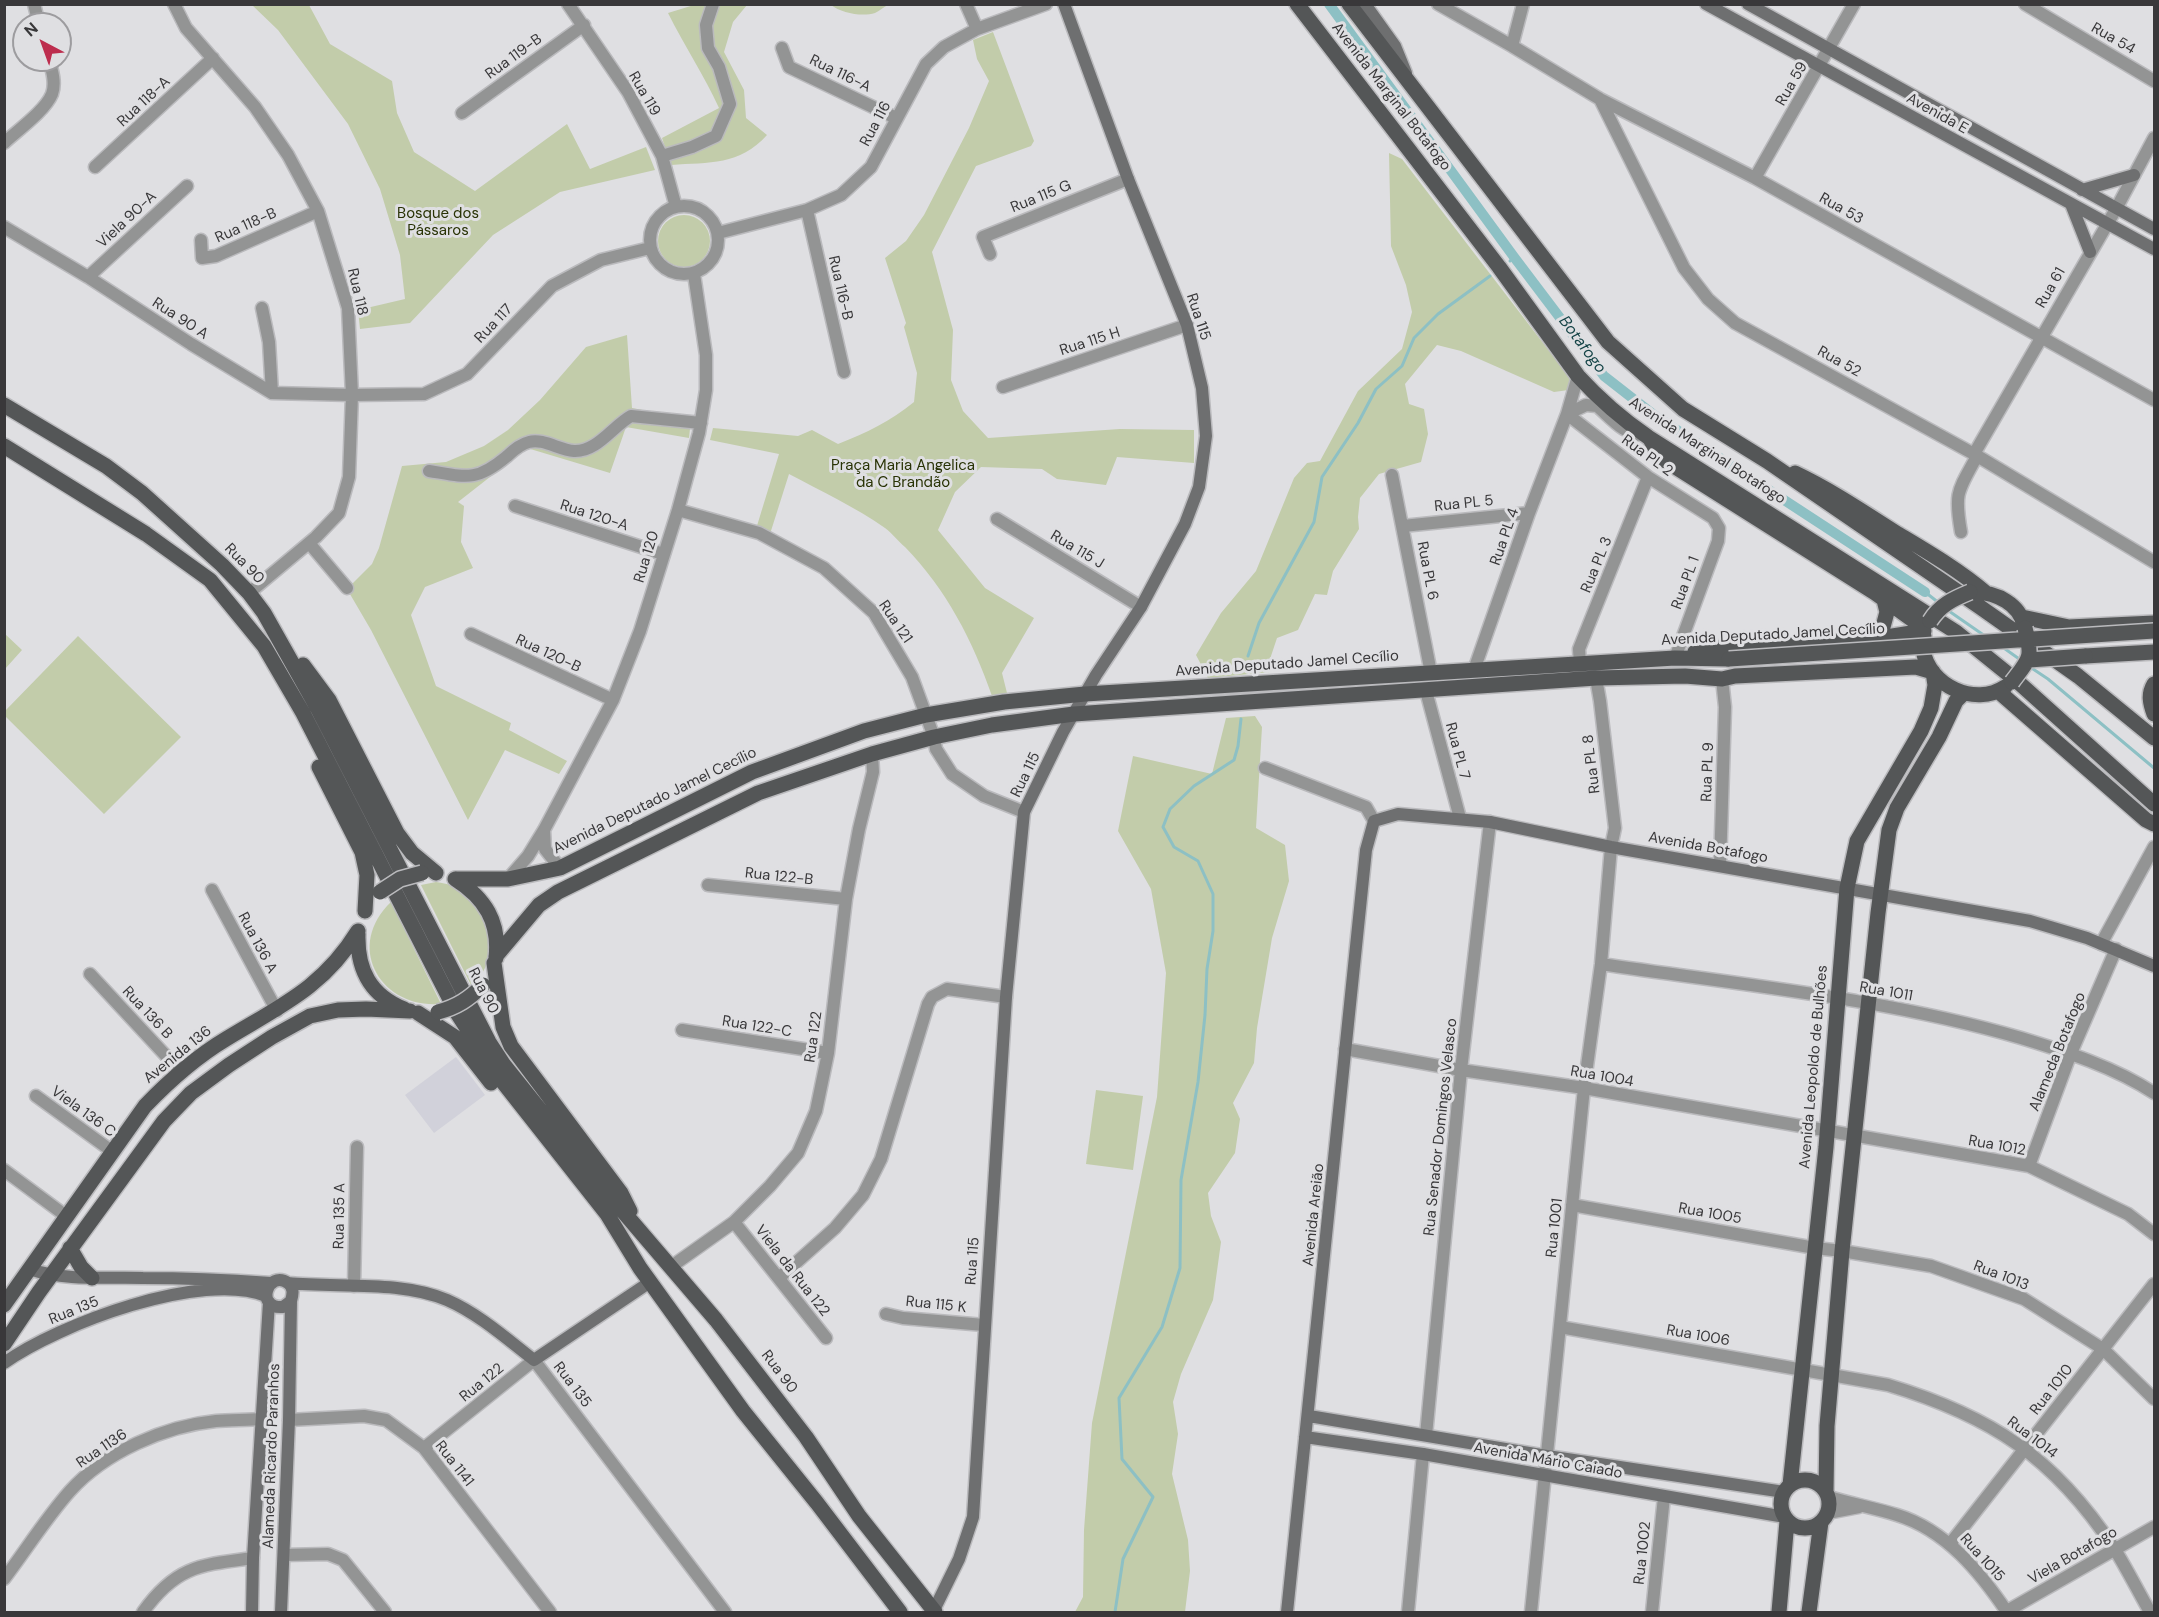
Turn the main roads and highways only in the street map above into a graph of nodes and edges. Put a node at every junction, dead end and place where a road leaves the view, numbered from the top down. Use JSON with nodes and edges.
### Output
{"nodes":[{"id":1,"x":1349,"y":4,"type":"edge"},
{"id":2,"x":1299,"y":7,"type":"edge"},
{"id":3,"x":4,"y":405,"type":"edge"},
{"id":4,"x":1646,"y":436,"type":"junction"},
{"id":5,"x":4,"y":446,"type":"edge"},
{"id":6,"x":1767,"y":460,"type":"junction"},
{"id":7,"x":1978,"y":592,"type":"junction"},
{"id":8,"x":1884,"y":600,"type":"junction"},
{"id":9,"x":234,"y":611,"type":"junction"},
{"id":10,"x":264,"y":613,"type":"junction"},
{"id":11,"x":2024,"y":623,"type":"junction"},
{"id":12,"x":2154,"y":623,"type":"edge"},
{"id":13,"x":1927,"y":626,"type":"junction"},
{"id":14,"x":2154,"y":631,"type":"edge"},
{"id":15,"x":1880,"y":638,"type":"junction"},
{"id":16,"x":2154,"y":641,"type":"edge"},
{"id":17,"x":2154,"y":652,"type":"edge"},
{"id":18,"x":1675,"y":658,"type":"junction"},
{"id":19,"x":2029,"y":660,"type":"junction"},
{"id":20,"x":1732,"y":663,"type":"junction"},
{"id":21,"x":1933,"y":672,"type":"junction"},
{"id":22,"x":1685,"y":676,"type":"junction"},
{"id":23,"x":2154,"y":684,"type":"edge"},
{"id":24,"x":1998,"y":691,"type":"junction"},
{"id":25,"x":1964,"y":694,"type":"junction"},
{"id":26,"x":2154,"y":714,"type":"edge"},
{"id":27,"x":2154,"y":738,"type":"edge"},
{"id":28,"x":2154,"y":804,"type":"edge"},
{"id":29,"x":2152,"y":826,"type":"edge"},
{"id":30,"x":429,"y":873,"type":"junction"},
{"id":31,"x":456,"y":879,"type":"junction"},
{"id":32,"x":365,"y":911,"type":"junction"},
{"id":33,"x":358,"y":931,"type":"junction"},
{"id":34,"x":495,"y":959,"type":"junction"},
{"id":35,"x":414,"y":1012,"type":"junction"},
{"id":36,"x":641,"y":1232,"type":"junction"},
{"id":37,"x":70,"y":1248,"type":"junction"},
{"id":38,"x":640,"y":1268,"type":"junction"},
{"id":39,"x":92,"y":1278,"type":"road end"},
{"id":40,"x":4,"y":1305,"type":"edge"},
{"id":41,"x":4,"y":1344,"type":"edge"},
{"id":42,"x":1787,"y":1488,"type":"junction"},
{"id":43,"x":1828,"y":1494,"type":"junction"},
{"id":44,"x":1825,"y":1518,"type":"junction"},
{"id":45,"x":1786,"y":1519,"type":"junction"},
{"id":46,"x":900,"y":1612,"type":"edge"},
{"id":47,"x":934,"y":1612,"type":"edge"},
{"id":48,"x":1779,"y":1612,"type":"edge"},
{"id":49,"x":1809,"y":1612,"type":"edge"}],
"edges":[{"from":1,"to":6,"type":"main road","name":"Avenida Marginal Botafogo"},
{"from":2,"to":4,"type":"main road","name":"Avenida Marginal Botafogo"},
{"from":3,"to":10,"type":"main road","name":"Rua 90"},
{"from":4,"to":8,"type":"main road"},
{"from":4,"to":28,"type":"main road","name":"Avenida Marginal Botafogo"},
{"from":5,"to":9,"type":"main road"},
{"from":6,"to":7,"type":"main road"},
{"from":6,"to":27,"type":"main road","name":"Avenida Marginal Botafogo"},
{"from":7,"to":11,"type":"main road"},
{"from":7,"to":13,"type":"main road","bridge":true},
{"from":8,"to":13,"type":"main road"},
{"from":8,"to":15,"type":"main road"},
{"from":9,"to":32,"type":"main road"},
{"from":9,"to":38,"type":"main road"},
{"from":10,"to":30,"type":"main road"},
{"from":10,"to":36,"type":"main road","name":"Rua 90"},
{"from":11,"to":12,"type":"main road"},
{"from":11,"to":19,"type":"main road","bridge":true},
{"from":13,"to":15,"type":"main road"},
{"from":13,"to":21,"type":"main road"},
{"from":14,"to":20,"type":"main road","name":"Avenida Deputado Jamel Cecílio","bridge":true},
{"from":15,"to":18,"type":"main road"},
{"from":16,"to":20,"type":"main road","name":"Avenida Deputado Jamel Cecílio"},
{"from":17,"to":19,"type":"main road","bridge":true},
{"from":18,"to":20,"type":"main road","name":"Avenida Deputado Jamel Cecílio"},
{"from":18,"to":31,"type":"main road","name":"Avenida Deputado Jamel Cecílio"},
{"from":19,"to":24,"type":"main road","bridge":true},
{"from":20,"to":22,"type":"main road","name":"Avenida Deputado Jamel Cecílio"},
{"from":21,"to":22,"type":"main road","name":"Avenida Deputado Jamel Cecílio"},
{"from":21,"to":25,"type":"main road"},
{"from":21,"to":42,"type":"main road","name":"Avenida Leopoldo de Bulhões"},
{"from":22,"to":34,"type":"main road","name":"Avenida Deputado Jamel Cecílio"},
{"from":23,"to":26,"type":"main road"},
{"from":24,"to":25,"type":"main road"},
{"from":24,"to":29,"type":"main road"},
{"from":25,"to":43,"type":"main road"},
{"from":30,"to":31,"type":"main road"},
{"from":30,"to":32,"type":"main road","bridge":true},
{"from":31,"to":34,"type":"main road"},
{"from":32,"to":33,"type":"main road"},
{"from":33,"to":35,"type":"main road"},
{"from":33,"to":40,"type":"main road","name":"Avenida 136"},
{"from":34,"to":35,"type":"main road","bridge":true},
{"from":34,"to":36,"type":"main road"},
{"from":35,"to":37,"type":"main road"},
{"from":35,"to":38,"type":"main road"},
{"from":36,"to":47,"type":"main road","name":"Rua 90"},
{"from":37,"to":39,"type":"main road"},
{"from":37,"to":41,"type":"main road"},
{"from":38,"to":46,"type":"main road"},
{"from":42,"to":43,"type":"main road"},
{"from":42,"to":45,"type":"main road"},
{"from":43,"to":44,"type":"main road"},
{"from":44,"to":45,"type":"main road"},
{"from":44,"to":49,"type":"main road"},
{"from":45,"to":48,"type":"main road"}]}
